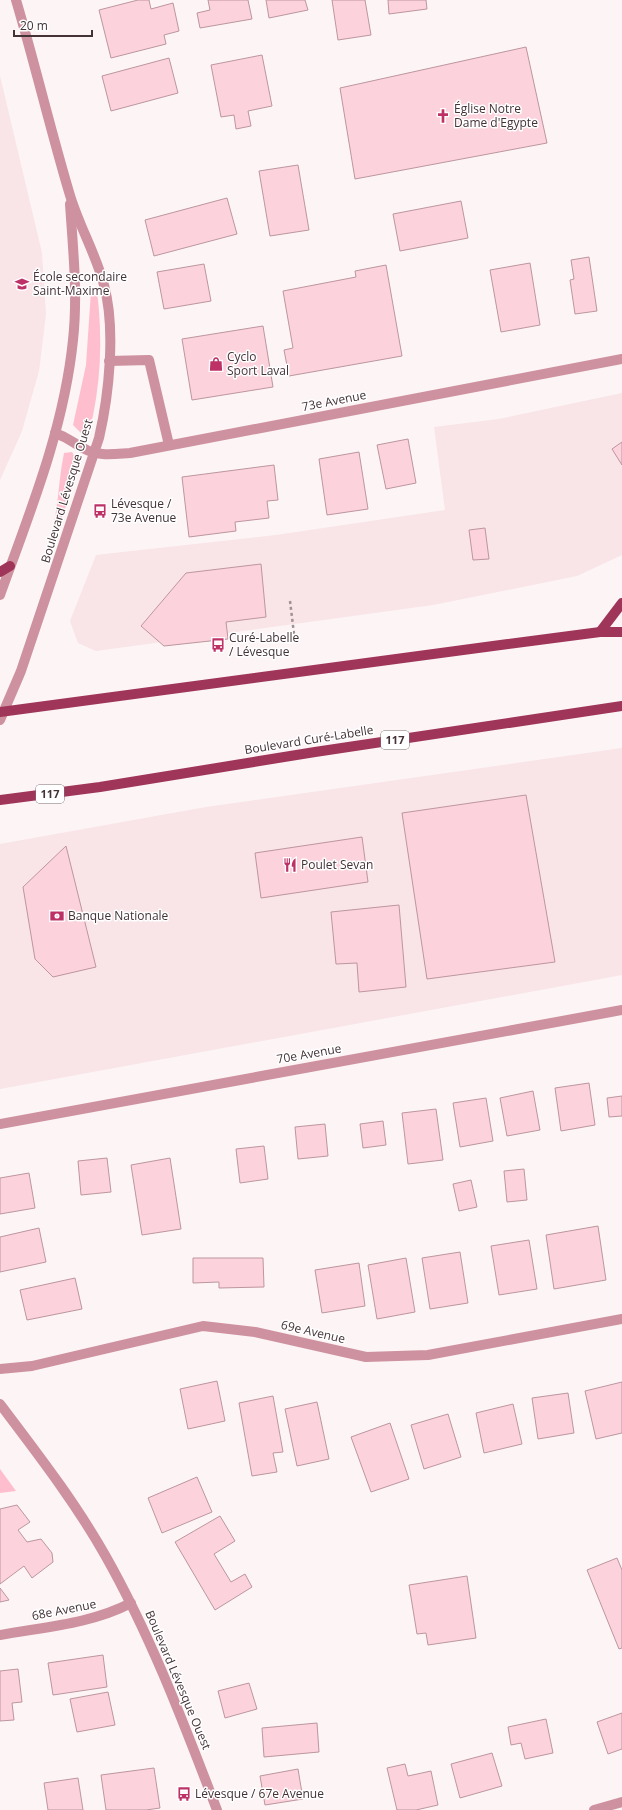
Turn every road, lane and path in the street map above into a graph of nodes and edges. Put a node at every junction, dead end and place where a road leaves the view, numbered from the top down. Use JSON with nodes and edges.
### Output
{"nodes":[{"id":1,"x":16,"y":0,"type":"edge"},
{"id":2,"x":69,"y":194,"type":"junction"},
{"id":3,"x":622,"y":359,"type":"edge"},
{"id":4,"x":109,"y":361,"type":"junction"},
{"id":5,"x":56,"y":433,"type":"junction"},
{"id":6,"x":169,"y":445,"type":"junction"},
{"id":7,"x":94,"y":453,"type":"junction"},
{"id":8,"x":10,"y":566,"type":"junction"},
{"id":9,"x":0,"y":572,"type":"edge"},
{"id":10,"x":0,"y":595,"type":"edge"},
{"id":11,"x":290,"y":602,"type":"dead end"},
{"id":12,"x":622,"y":604,"type":"edge"},
{"id":13,"x":600,"y":632,"type":"junction"},
{"id":14,"x":622,"y":632,"type":"edge"},
{"id":15,"x":294,"y":634,"type":"dead end"},
{"id":16,"x":622,"y":706,"type":"edge"},
{"id":17,"x":1,"y":715,"type":"edge"},
{"id":18,"x":0,"y":800,"type":"edge"},
{"id":19,"x":622,"y":1010,"type":"edge"},
{"id":20,"x":0,"y":1124,"type":"edge"},
{"id":21,"x":622,"y":1319,"type":"edge"},
{"id":22,"x":0,"y":1369,"type":"edge"},
{"id":23,"x":0,"y":1404,"type":"edge"},
{"id":24,"x":131,"y":1603,"type":"junction"},
{"id":25,"x":0,"y":1635,"type":"edge"},
{"id":26,"x":622,"y":1802,"type":"edge"},
{"id":27,"x":217,"y":1810,"type":"edge"},
{"id":28,"x":594,"y":1810,"type":"edge"}],
"edges":[{"from":1,"to":2,"type":"street","name":"Boulevard Lévesque Ouest"},
{"from":2,"to":4,"type":"street","name":"Boulevard Lévesque Ouest"},
{"from":2,"to":5,"type":"street","name":"Boulevard Lévesque Ouest"},
{"from":3,"to":6,"type":"street","name":"73e Avenue"},
{"from":4,"to":6,"type":"street"},
{"from":4,"to":7,"type":"street","name":"Boulevard Lévesque Ouest"},
{"from":5,"to":7,"type":"street","name":"73e Avenue"},
{"from":5,"to":8,"type":"street","name":"Boulevard Lévesque Ouest"},
{"from":6,"to":7,"type":"street","name":"73e Avenue"},
{"from":7,"to":17,"type":"street","name":"Boulevard Lévesque Ouest"},
{"from":8,"to":9,"type":"main road"},
{"from":8,"to":10,"type":"street","name":"Boulevard Lévesque Ouest"},
{"from":11,"to":15,"type":"path"},
{"from":12,"to":13,"type":"main road"},
{"from":13,"to":14,"type":"main road"},
{"from":13,"to":17,"type":"main road"},
{"from":16,"to":18,"type":"main road","name":"Boulevard Curé-Labelle","number":"117"},
{"from":19,"to":20,"type":"street","name":"70e Avenue"},
{"from":21,"to":22,"type":"street","name":"69e Avenue"},
{"from":23,"to":24,"type":"street","name":"Boulevard Lévesque Ouest"},
{"from":24,"to":25,"type":"street","name":"68e Avenue"},
{"from":24,"to":27,"type":"street","name":"Boulevard Lévesque Ouest"},
{"from":26,"to":28,"type":"street"}]}
